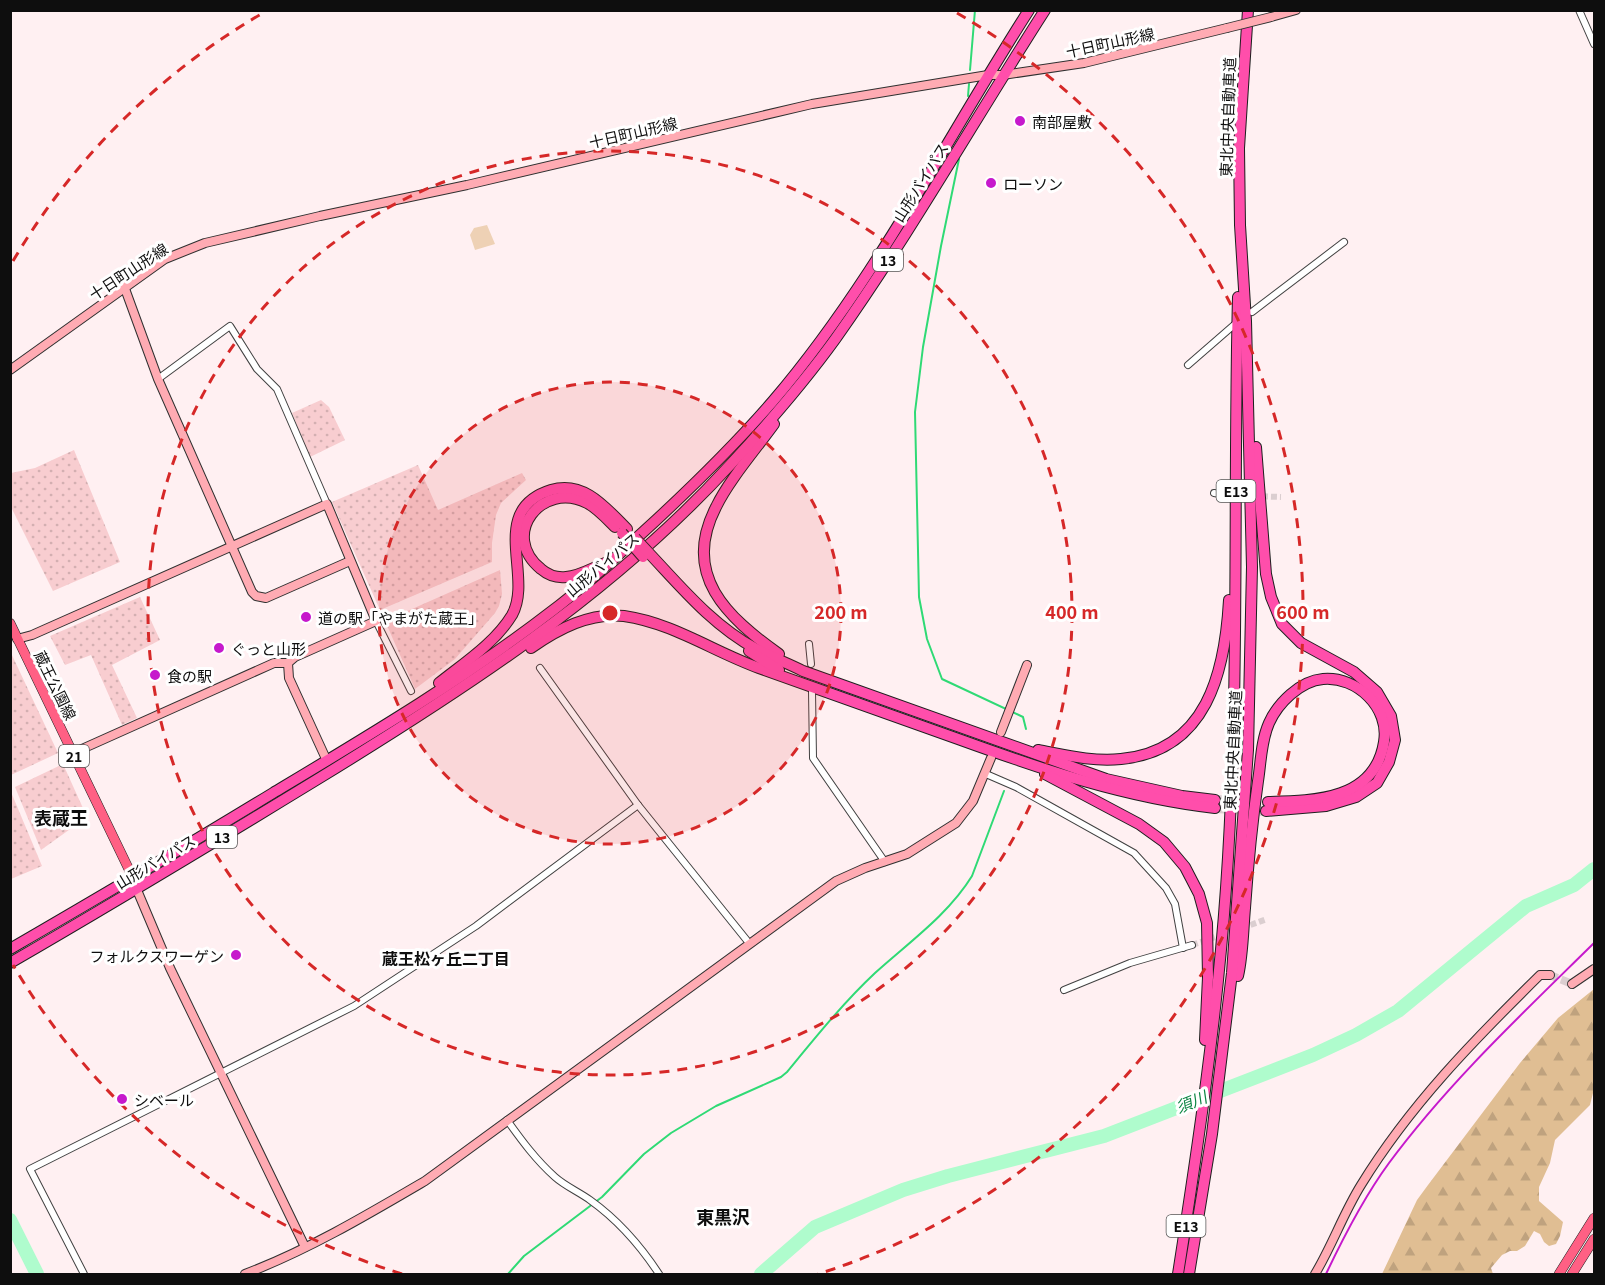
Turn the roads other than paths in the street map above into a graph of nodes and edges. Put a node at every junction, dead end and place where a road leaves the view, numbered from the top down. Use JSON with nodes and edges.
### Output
{"nodes":[{"id":1,"x":1029,"y":10,"type":"edge"},
{"id":2,"x":1045,"y":10,"type":"edge"},
{"id":3,"x":1248,"y":10,"type":"edge"},
{"id":4,"x":1296,"y":10,"type":"edge"},
{"id":5,"x":1579,"y":10,"type":"edge"},
{"id":6,"x":1594,"y":44,"type":"edge"},
{"id":7,"x":988,"y":75,"type":"junction"},
{"id":8,"x":1003,"y":75,"type":"junction"},
{"id":9,"x":1240,"y":225,"type":"junction"},
{"id":10,"x":1344,"y":242,"type":"dead end"},
{"id":11,"x":124,"y":286,"type":"junction"},
{"id":12,"x":1249,"y":317,"type":"junction"},
{"id":13,"x":1234,"y":325,"type":"dead end"},
{"id":14,"x":819,"y":360,"type":"junction"},
{"id":15,"x":1188,"y":365,"type":"dead end"},
{"id":16,"x":10,"y":370,"type":"edge"},
{"id":17,"x":1236,"y":370,"type":"junction"},
{"id":18,"x":158,"y":379,"type":"junction"},
{"id":19,"x":1214,"y":493,"type":"dead end"},
{"id":20,"x":1226,"y":495,"type":"tunnel mouth"},
{"id":21,"x":327,"y":504,"type":"junction"},
{"id":22,"x":624,"y":531,"type":"junction"},
{"id":23,"x":231,"y":547,"type":"junction"},
{"id":24,"x":645,"y":555,"type":"junction"},
{"id":25,"x":613,"y":560,"type":"junction"},
{"id":26,"x":350,"y":561,"type":"junction"},
{"id":27,"x":376,"y":621,"type":"junction"},
{"id":28,"x":10,"y":623,"type":"edge"},
{"id":29,"x":17,"y":639,"type":"junction"},
{"id":30,"x":809,"y":644,"type":"dead end"},
{"id":31,"x":288,"y":663,"type":"junction"},
{"id":32,"x":1027,"y":665,"type":"dead end"},
{"id":33,"x":807,"y":667,"type":"junction"},
{"id":34,"x":540,"y":668,"type":"dead end"},
{"id":35,"x":812,"y":688,"type":"junction"},
{"id":36,"x":411,"y":691,"type":"dead end"},
{"id":37,"x":431,"y":708,"type":"junction"},
{"id":38,"x":381,"y":727,"type":"junction"},
{"id":39,"x":1001,"y":732,"type":"dead end"},
{"id":40,"x":1014,"y":745,"type":"junction"},
{"id":41,"x":73,"y":753,"type":"junction"},
{"id":42,"x":1009,"y":757,"type":"junction"},
{"id":43,"x":991,"y":758,"type":"dead end"},
{"id":44,"x":327,"y":761,"type":"junction"},
{"id":45,"x":986,"y":774,"type":"junction"},
{"id":46,"x":638,"y":805,"type":"junction"},
{"id":47,"x":885,"y":862,"type":"junction"},
{"id":48,"x":133,"y":877,"type":"junction"},
{"id":49,"x":137,"y":890,"type":"junction"},
{"id":50,"x":749,"y":943,"type":"junction"},
{"id":51,"x":1192,"y":945,"type":"tunnel mouth"},
{"id":52,"x":1183,"y":948,"type":"junction"},
{"id":53,"x":10,"y":949,"type":"edge"},
{"id":54,"x":10,"y":963,"type":"edge"},
{"id":55,"x":1594,"y":969,"type":"edge"},
{"id":56,"x":1236,"y":972,"type":"junction"},
{"id":57,"x":1550,"y":975,"type":"dead end"},
{"id":58,"x":1213,"y":976,"type":"junction"},
{"id":59,"x":1572,"y":984,"type":"dead end"},
{"id":60,"x":1064,"y":990,"type":"dead end"},
{"id":61,"x":222,"y":1074,"type":"junction"},
{"id":62,"x":507,"y":1120,"type":"junction"},
{"id":63,"x":1594,"y":1218,"type":"edge"},
{"id":64,"x":1594,"y":1239,"type":"edge"},
{"id":65,"x":305,"y":1247,"type":"junction"},
{"id":66,"x":84,"y":1275,"type":"edge"},
{"id":67,"x":245,"y":1275,"type":"edge"},
{"id":68,"x":659,"y":1275,"type":"edge"},
{"id":69,"x":1178,"y":1275,"type":"edge"},
{"id":70,"x":1189,"y":1275,"type":"edge"},
{"id":71,"x":1315,"y":1275,"type":"edge"},
{"id":72,"x":1559,"y":1275,"type":"edge"},
{"id":73,"x":1572,"y":1275,"type":"edge"}],
"edges":[{"from":1,"to":7,"type":"highway","name":"山形バイパス","number":"13"},
{"from":2,"to":8,"type":"highway","name":"山形バイパス","number":"13"},
{"from":3,"to":9,"type":"highway","name":"東北中央自動車道","number":"E13"},
{"from":4,"to":8,"type":"street","name":"十日町山形線","bridge":true},
{"from":5,"to":6,"type":"street"},
{"from":7,"to":8,"type":"street","name":"十日町山形線"},
{"from":7,"to":11,"type":"street","name":"十日町山形線"},
{"from":7,"to":25,"type":"highway","name":"山形バイパス","number":"13"},
{"from":8,"to":14,"type":"highway","name":"山形バイパス","number":"13"},
{"from":9,"to":12,"type":"highway","name":"東北中央自動車道","number":"E13"},
{"from":9,"to":17,"type":"highway","name":"東北中央自動車道","number":"E13"},
{"from":10,"to":12,"type":"street"},
{"from":11,"to":16,"type":"street","name":"十日町山形線"},
{"from":11,"to":18,"type":"street"},
{"from":12,"to":56,"type":"highway","name":"東北中央自動車道","number":"E13"},
{"from":12,"to":56,"type":"highway"},
{"from":13,"to":15,"type":"street"},
{"from":14,"to":33,"type":"highway"},
{"from":14,"to":37,"type":"highway","name":"山形バイパス","number":"13"},
{"from":17,"to":40,"type":"highway"},
{"from":17,"to":58,"type":"highway","name":"東北中央自動車道","number":"E13"},
{"from":18,"to":21,"type":"street"},
{"from":18,"to":23,"type":"street"},
{"from":19,"to":20,"type":"street"},
{"from":21,"to":23,"type":"street"},
{"from":21,"to":26,"type":"street"},
{"from":22,"to":24,"type":"highway","bridge":true},
{"from":22,"to":25,"type":"highway"},
{"from":22,"to":38,"type":"highway"},
{"from":23,"to":26,"type":"street"},
{"from":23,"to":29,"type":"street"},
{"from":24,"to":33,"type":"highway"},
{"from":24,"to":35,"type":"highway"},
{"from":25,"to":38,"type":"highway","name":"山形バイパス","number":"13"},
{"from":26,"to":27,"type":"street"},
{"from":27,"to":31,"type":"street"},
{"from":27,"to":36,"type":"street"},
{"from":28,"to":29,"type":"main road","name":"蔵王公園線","number":"21"},
{"from":29,"to":41,"type":"main road","name":"蔵王公園線","number":"21"},
{"from":30,"to":33,"type":"street"},
{"from":31,"to":41,"type":"street"},
{"from":31,"to":44,"type":"street"},
{"from":32,"to":39,"type":"street"},
{"from":33,"to":40,"type":"highway"},
{"from":34,"to":46,"type":"street"},
{"from":35,"to":37,"type":"highway"},
{"from":35,"to":42,"type":"highway"},
{"from":35,"to":47,"type":"street"},
{"from":37,"to":49,"type":"highway","name":"山形バイパス","number":"13"},
{"from":38,"to":44,"type":"highway","name":"山形バイパス","number":"13"},
{"from":40,"to":42,"type":"highway"},
{"from":41,"to":48,"type":"main road","name":"蔵王公園線","number":"21"},
{"from":42,"to":58,"type":"highway"},
{"from":43,"to":45,"type":"street"},
{"from":44,"to":48,"type":"highway","name":"山形バイパス","number":"13"},
{"from":45,"to":47,"type":"street"},
{"from":45,"to":52,"type":"street"},
{"from":46,"to":50,"type":"street"},
{"from":46,"to":61,"type":"street"},
{"from":47,"to":50,"type":"street"},
{"from":48,"to":49,"type":"main road","name":"蔵王公園線","number":"21"},
{"from":48,"to":53,"type":"highway","name":"山形バイパス","number":"13"},
{"from":49,"to":54,"type":"highway","name":"山形バイパス","number":"13"},
{"from":49,"to":61,"type":"street"},
{"from":50,"to":62,"type":"street"},
{"from":51,"to":52,"type":"street"},
{"from":52,"to":60,"type":"street"},
{"from":55,"to":59,"type":"street"},
{"from":56,"to":70,"type":"highway","number":"E13"},
{"from":57,"to":71,"type":"street"},
{"from":58,"to":69,"type":"highway","name":"東北中央自動車道","number":"E13"},
{"from":61,"to":65,"type":"street"},
{"from":61,"to":66,"type":"street"},
{"from":62,"to":65,"type":"street"},
{"from":62,"to":68,"type":"street"},
{"from":63,"to":72,"type":"main road"},
{"from":64,"to":73,"type":"main road"},
{"from":65,"to":67,"type":"street"}]}
